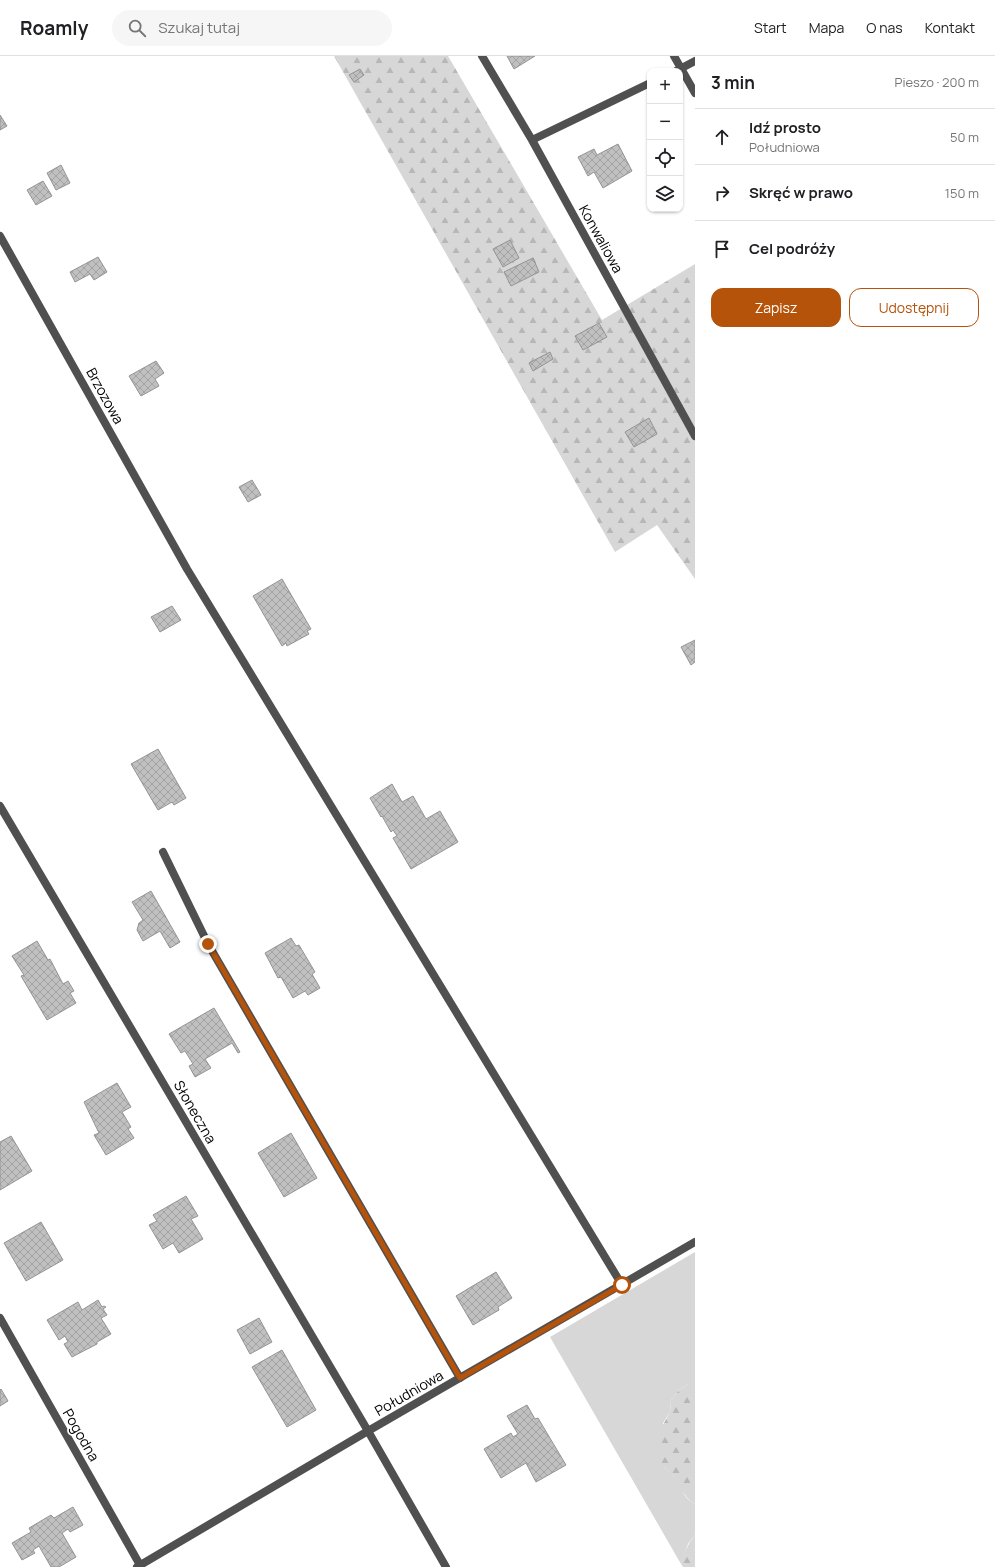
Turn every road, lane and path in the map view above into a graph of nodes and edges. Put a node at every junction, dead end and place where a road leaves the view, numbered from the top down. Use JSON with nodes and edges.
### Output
{"nodes":[{"id":1,"x":482,"y":56,"type":"edge"},
{"id":2,"x":674,"y":56,"type":"edge"},
{"id":3,"x":695,"y":61,"type":"edge"},
{"id":4,"x":677,"y":68,"type":"edge"},
{"id":5,"x":682,"y":68,"type":"edge"},
{"id":6,"x":683,"y":77,"type":"edge"},
{"id":7,"x":647,"y":84,"type":"edge"},
{"id":8,"x":695,"y":93,"type":"edge"},
{"id":9,"x":532,"y":140,"type":"junction"},
{"id":10,"x":0,"y":236,"type":"edge"},
{"id":11,"x":695,"y":436,"type":"edge"},
{"id":12,"x":0,"y":806,"type":"edge"},
{"id":13,"x":163,"y":852,"type":"dead end"},
{"id":14,"x":695,"y":1242,"type":"edge"},
{"id":15,"x":622,"y":1285,"type":"junction"},
{"id":16,"x":0,"y":1318,"type":"edge"},
{"id":17,"x":460,"y":1378,"type":"junction"},
{"id":18,"x":368,"y":1431,"type":"junction"},
{"id":19,"x":139,"y":1566,"type":"edge"},
{"id":20,"x":446,"y":1567,"type":"edge"}],
"edges":[{"from":1,"to":9,"type":"street","name":"Konwaliowa"},
{"from":2,"to":4,"type":"street"},
{"from":3,"to":5,"type":"street"},
{"from":6,"to":8,"type":"street"},
{"from":7,"to":9,"type":"street"},
{"from":9,"to":11,"type":"street","name":"Konwaliowa"},
{"from":10,"to":15,"type":"street","name":"Brzozowa"},
{"from":12,"to":18,"type":"street","name":"Słoneczna"},
{"from":13,"to":17,"type":"street"},
{"from":14,"to":15,"type":"street","name":"Południowa"},
{"from":15,"to":17,"type":"street","name":"Południowa"},
{"from":16,"to":19,"type":"street","name":"Pogodna"},
{"from":17,"to":18,"type":"street","name":"Południowa"},
{"from":18,"to":19,"type":"street","name":"Południowa"},
{"from":18,"to":20,"type":"street","name":"Słoneczna"}]}
